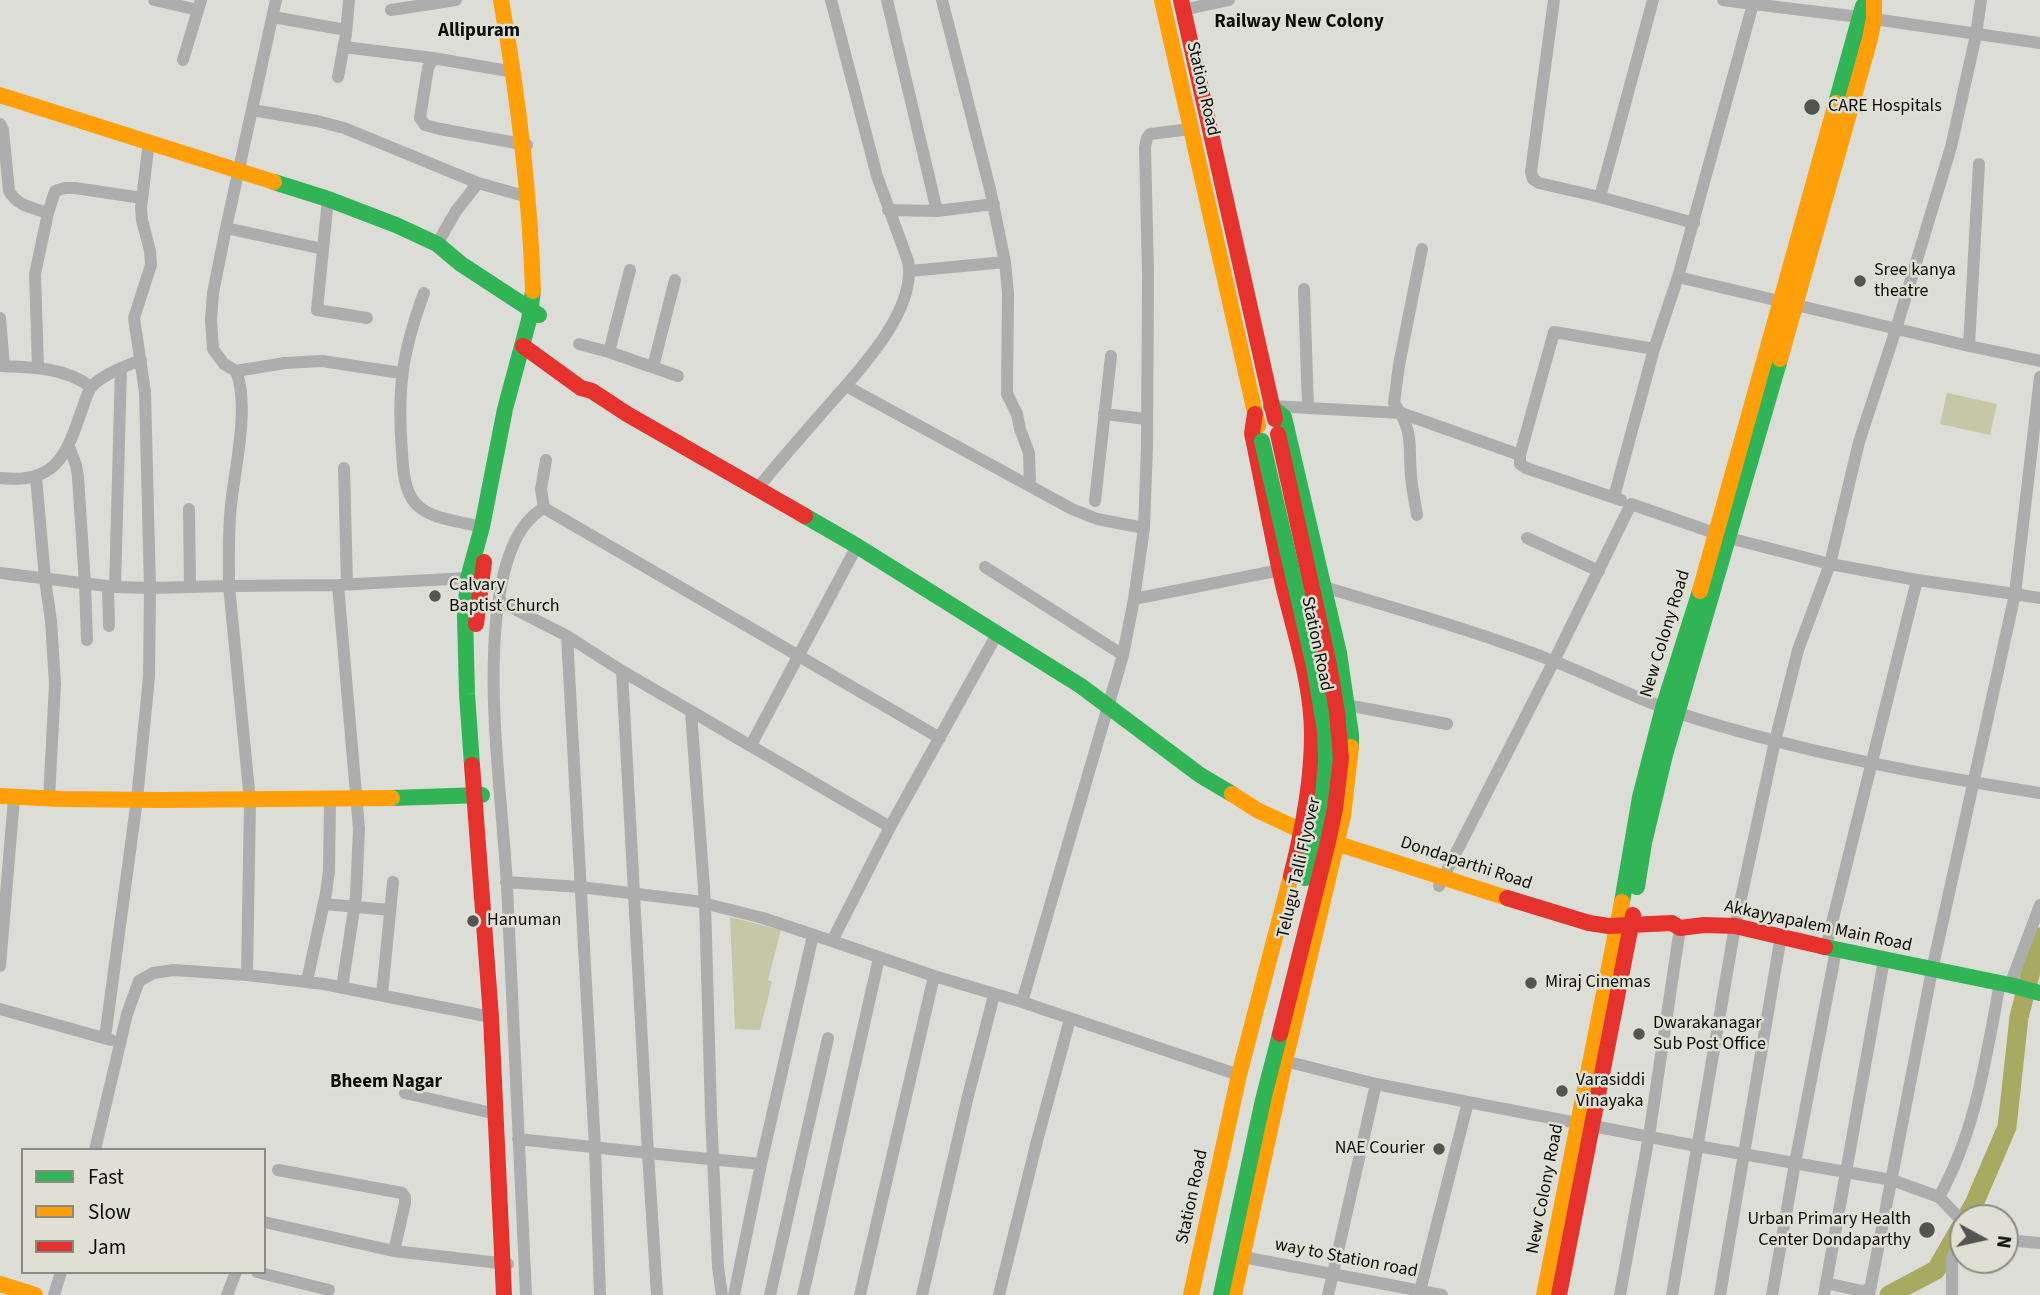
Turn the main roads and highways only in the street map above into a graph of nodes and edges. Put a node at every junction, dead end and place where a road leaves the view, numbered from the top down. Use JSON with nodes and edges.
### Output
{"nodes":[{"id":1,"x":500,"y":0,"type":"edge"},
{"id":2,"x":510,"y":0,"type":"edge"},
{"id":3,"x":1162,"y":0,"type":"edge"},
{"id":4,"x":1874,"y":0,"type":"edge"},
{"id":5,"x":1182,"y":5,"type":"edge"},
{"id":6,"x":0,"y":96,"type":"edge"},
{"id":7,"x":527,"y":145,"type":"junction"},
{"id":8,"x":535,"y":308,"type":"junction"},
{"id":9,"x":529,"y":343,"type":"junction"},
{"id":10,"x":1271,"y":406,"type":"junction"},
{"id":11,"x":1255,"y":414,"type":"junction"},
{"id":12,"x":478,"y":795,"type":"junction"},
{"id":13,"x":7,"y":797,"type":"edge"},
{"id":14,"x":1303,"y":831,"type":"junction"},
{"id":15,"x":1336,"y":847,"type":"junction"},
{"id":16,"x":1624,"y":932,"type":"junction"},
{"id":17,"x":2019,"y":988,"type":"edge"},
{"id":18,"x":1586,"y":1124,"type":"junction"},
{"id":19,"x":507,"y":1264,"type":"junction"},
{"id":20,"x":0,"y":1284,"type":"edge"},
{"id":21,"x":35,"y":1295,"type":"edge"},
{"id":22,"x":504,"y":1295,"type":"edge"},
{"id":23,"x":513,"y":1295,"type":"edge"},
{"id":24,"x":1191,"y":1295,"type":"edge"},
{"id":25,"x":1207,"y":1295,"type":"edge"},
{"id":26,"x":1221,"y":1295,"type":"edge"},
{"id":27,"x":1234,"y":1295,"type":"edge"},
{"id":28,"x":1544,"y":1295,"type":"edge"},
{"id":29,"x":1559,"y":1295,"type":"edge"}],
"edges":[{"from":1,"to":7,"type":"main road"},
{"from":2,"to":7,"type":"main road"},
{"from":3,"to":11,"type":"main road","name":"Station Road"},
{"from":4,"to":16,"type":"main road","name":"New Colony Road"},
{"from":5,"to":10,"type":"main road","name":"Station Road"},
{"from":6,"to":8,"type":"main road"},
{"from":7,"to":8,"type":"main road"},
{"from":7,"to":8,"type":"main road"},
{"from":8,"to":9,"type":"main road"},
{"from":9,"to":12,"type":"main road"},
{"from":9,"to":12,"type":"main road"},
{"from":9,"to":14,"type":"main road","name":"Dondaparthi Road"},
{"from":10,"to":15,"type":"main road"},
{"from":10,"to":26,"type":"main road","name":"Telugu Talli Flyover","bridge":true},
{"from":11,"to":14,"type":"main road","name":"Station Road"},
{"from":11,"to":25,"type":"main road","name":"Telugu Talli Flyover","bridge":true},
{"from":12,"to":13,"type":"main road"},
{"from":12,"to":19,"type":"main road"},
{"from":12,"to":19,"type":"main road"},
{"from":14,"to":15,"type":"main road","name":"Dondaparthi Road"},
{"from":14,"to":24,"type":"main road","name":"Station Road"},
{"from":15,"to":16,"type":"main road","name":"Dondaparthi Road"},
{"from":15,"to":27,"type":"main road"},
{"from":16,"to":17,"type":"main road","name":"Akkayyapalem Main Road"},
{"from":16,"to":18,"type":"main road","name":"New Colony Road"},
{"from":18,"to":28,"type":"main road","name":"New Colony Road"},
{"from":18,"to":29,"type":"main road","name":"New Colony Road"},
{"from":19,"to":22,"type":"main road"},
{"from":19,"to":23,"type":"main road"},
{"from":20,"to":21,"type":"main road"}]}
